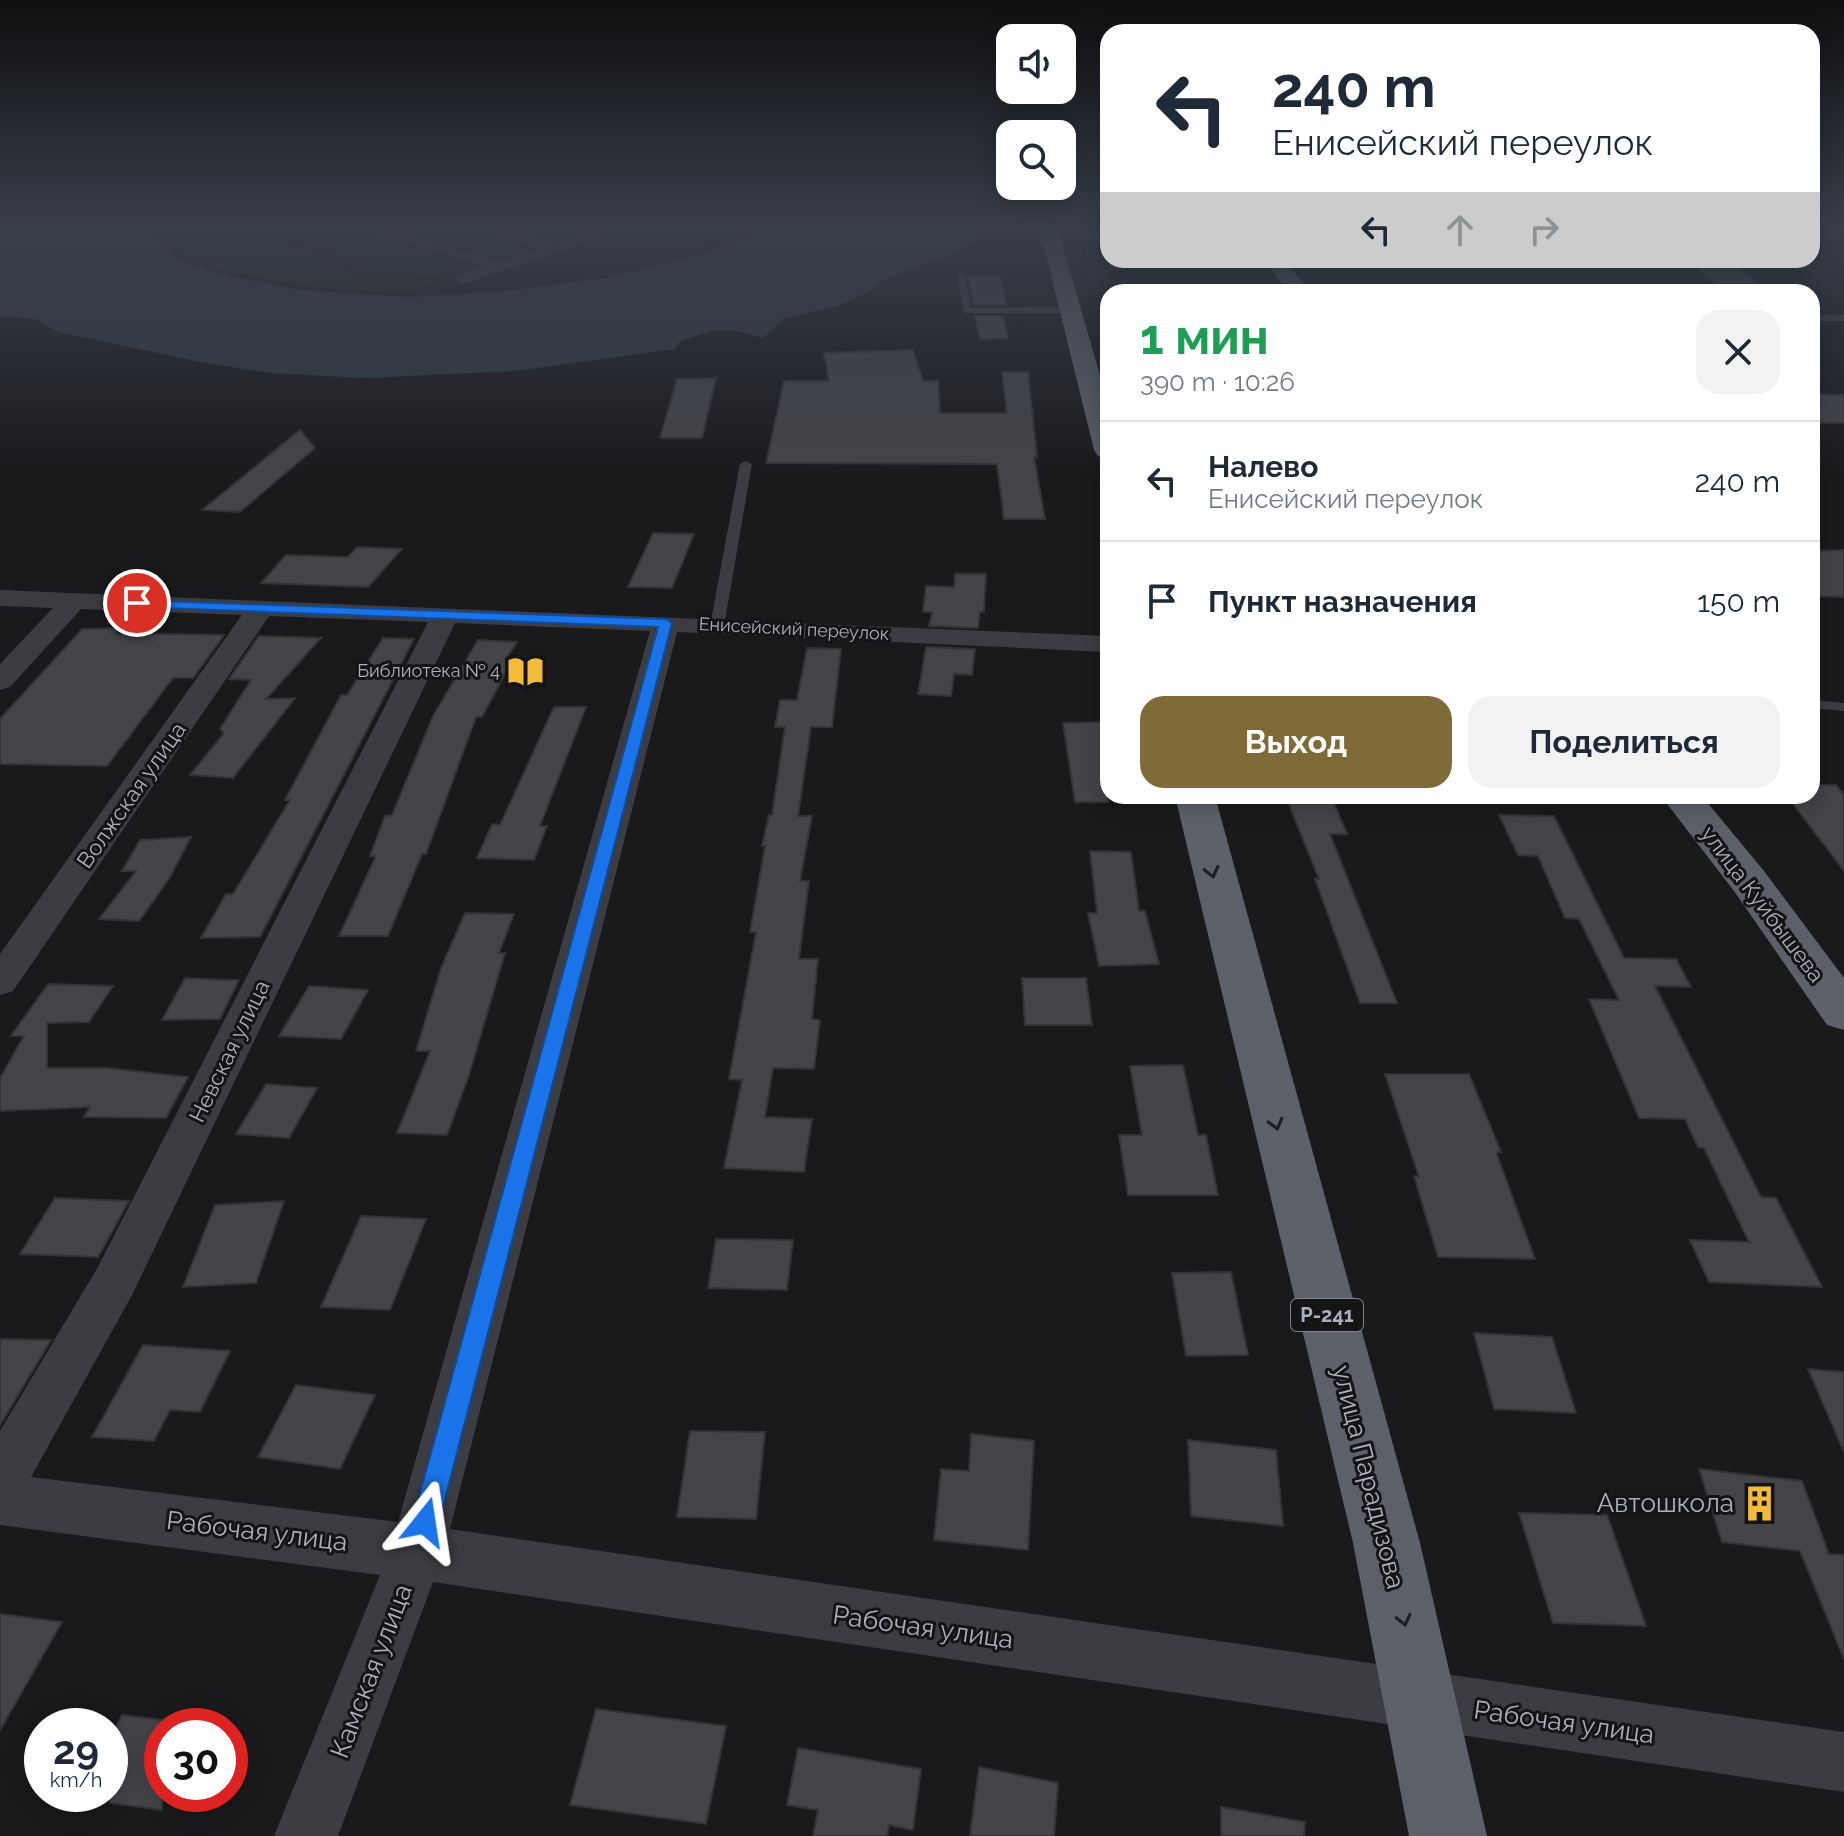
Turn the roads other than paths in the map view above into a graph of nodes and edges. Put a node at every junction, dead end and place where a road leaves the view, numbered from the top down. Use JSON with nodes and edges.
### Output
{"nodes":[{"id":1,"x":1072,"y":312,"type":"edge"},
{"id":2,"x":1820,"y":318,"type":"edge"},
{"id":3,"x":1844,"y":318,"type":"edge"},
{"id":4,"x":1100,"y":419,"type":"edge"},
{"id":5,"x":746,"y":464,"type":"dead end"},
{"id":6,"x":0,"y":598,"type":"edge"},
{"id":7,"x":74,"y":601,"type":"junction"},
{"id":8,"x":261,"y":608,"type":"junction"},
{"id":9,"x":445,"y":615,"type":"junction"},
{"id":10,"x":666,"y":623,"type":"junction"},
{"id":11,"x":717,"y":626,"type":"junction"},
{"id":12,"x":1100,"y":644,"type":"edge"},
{"id":13,"x":0,"y":681,"type":"edge"},
{"id":14,"x":1820,"y":705,"type":"edge"},
{"id":15,"x":1844,"y":707,"type":"edge"},
{"id":16,"x":1197,"y":804,"type":"edge"},
{"id":17,"x":1687,"y":804,"type":"edge"},
{"id":18,"x":0,"y":982,"type":"edge"},
{"id":19,"x":1844,"y":1013,"type":"edge"},
{"id":20,"x":0,"y":1480,"type":"edge"},
{"id":21,"x":0,"y":1499,"type":"edge"},
{"id":22,"x":417,"y":1552,"type":"junction"},
{"id":23,"x":1423,"y":1701,"type":"junction"},
{"id":24,"x":1844,"y":1762,"type":"edge"},
{"id":25,"x":306,"y":1836,"type":"edge"},
{"id":26,"x":1448,"y":1836,"type":"edge"}],
"edges":[{"from":1,"to":4,"type":"highway"},
{"from":2,"to":3,"type":"lane"},
{"from":5,"to":11,"type":"lane"},
{"from":6,"to":7,"type":"street","name":"Енисейский переулок"},
{"from":7,"to":8,"type":"street","name":"Енисейский переулок"},
{"from":7,"to":13,"type":"street"},
{"from":8,"to":9,"type":"street","name":"Енисейский переулок"},
{"from":8,"to":18,"type":"street","name":"Волжская улица"},
{"from":9,"to":10,"type":"street","name":"Енисейский переулок"},
{"from":9,"to":20,"type":"street","name":"Невская улица"},
{"from":10,"to":11,"type":"street","name":"Енисейский переулок"},
{"from":10,"to":22,"type":"street","name":"Камская улица"},
{"from":11,"to":12,"type":"street","name":"Енисейский переулок"},
{"from":14,"to":15,"type":"lane"},
{"from":16,"to":23,"type":"highway","name":"улица Парадизова","number":"Р-241","one_way":true},
{"from":17,"to":19,"type":"highway","name":"улица Куйбышева"},
{"from":21,"to":22,"type":"street","name":"Рабочая улица"},
{"from":22,"to":23,"type":"street","name":"Рабочая улица"},
{"from":22,"to":25,"type":"street","name":"Камская улица"},
{"from":23,"to":24,"type":"street","name":"Рабочая улица"},
{"from":23,"to":26,"type":"highway","name":"улица Парадизова","number":"Р-241"}]}
